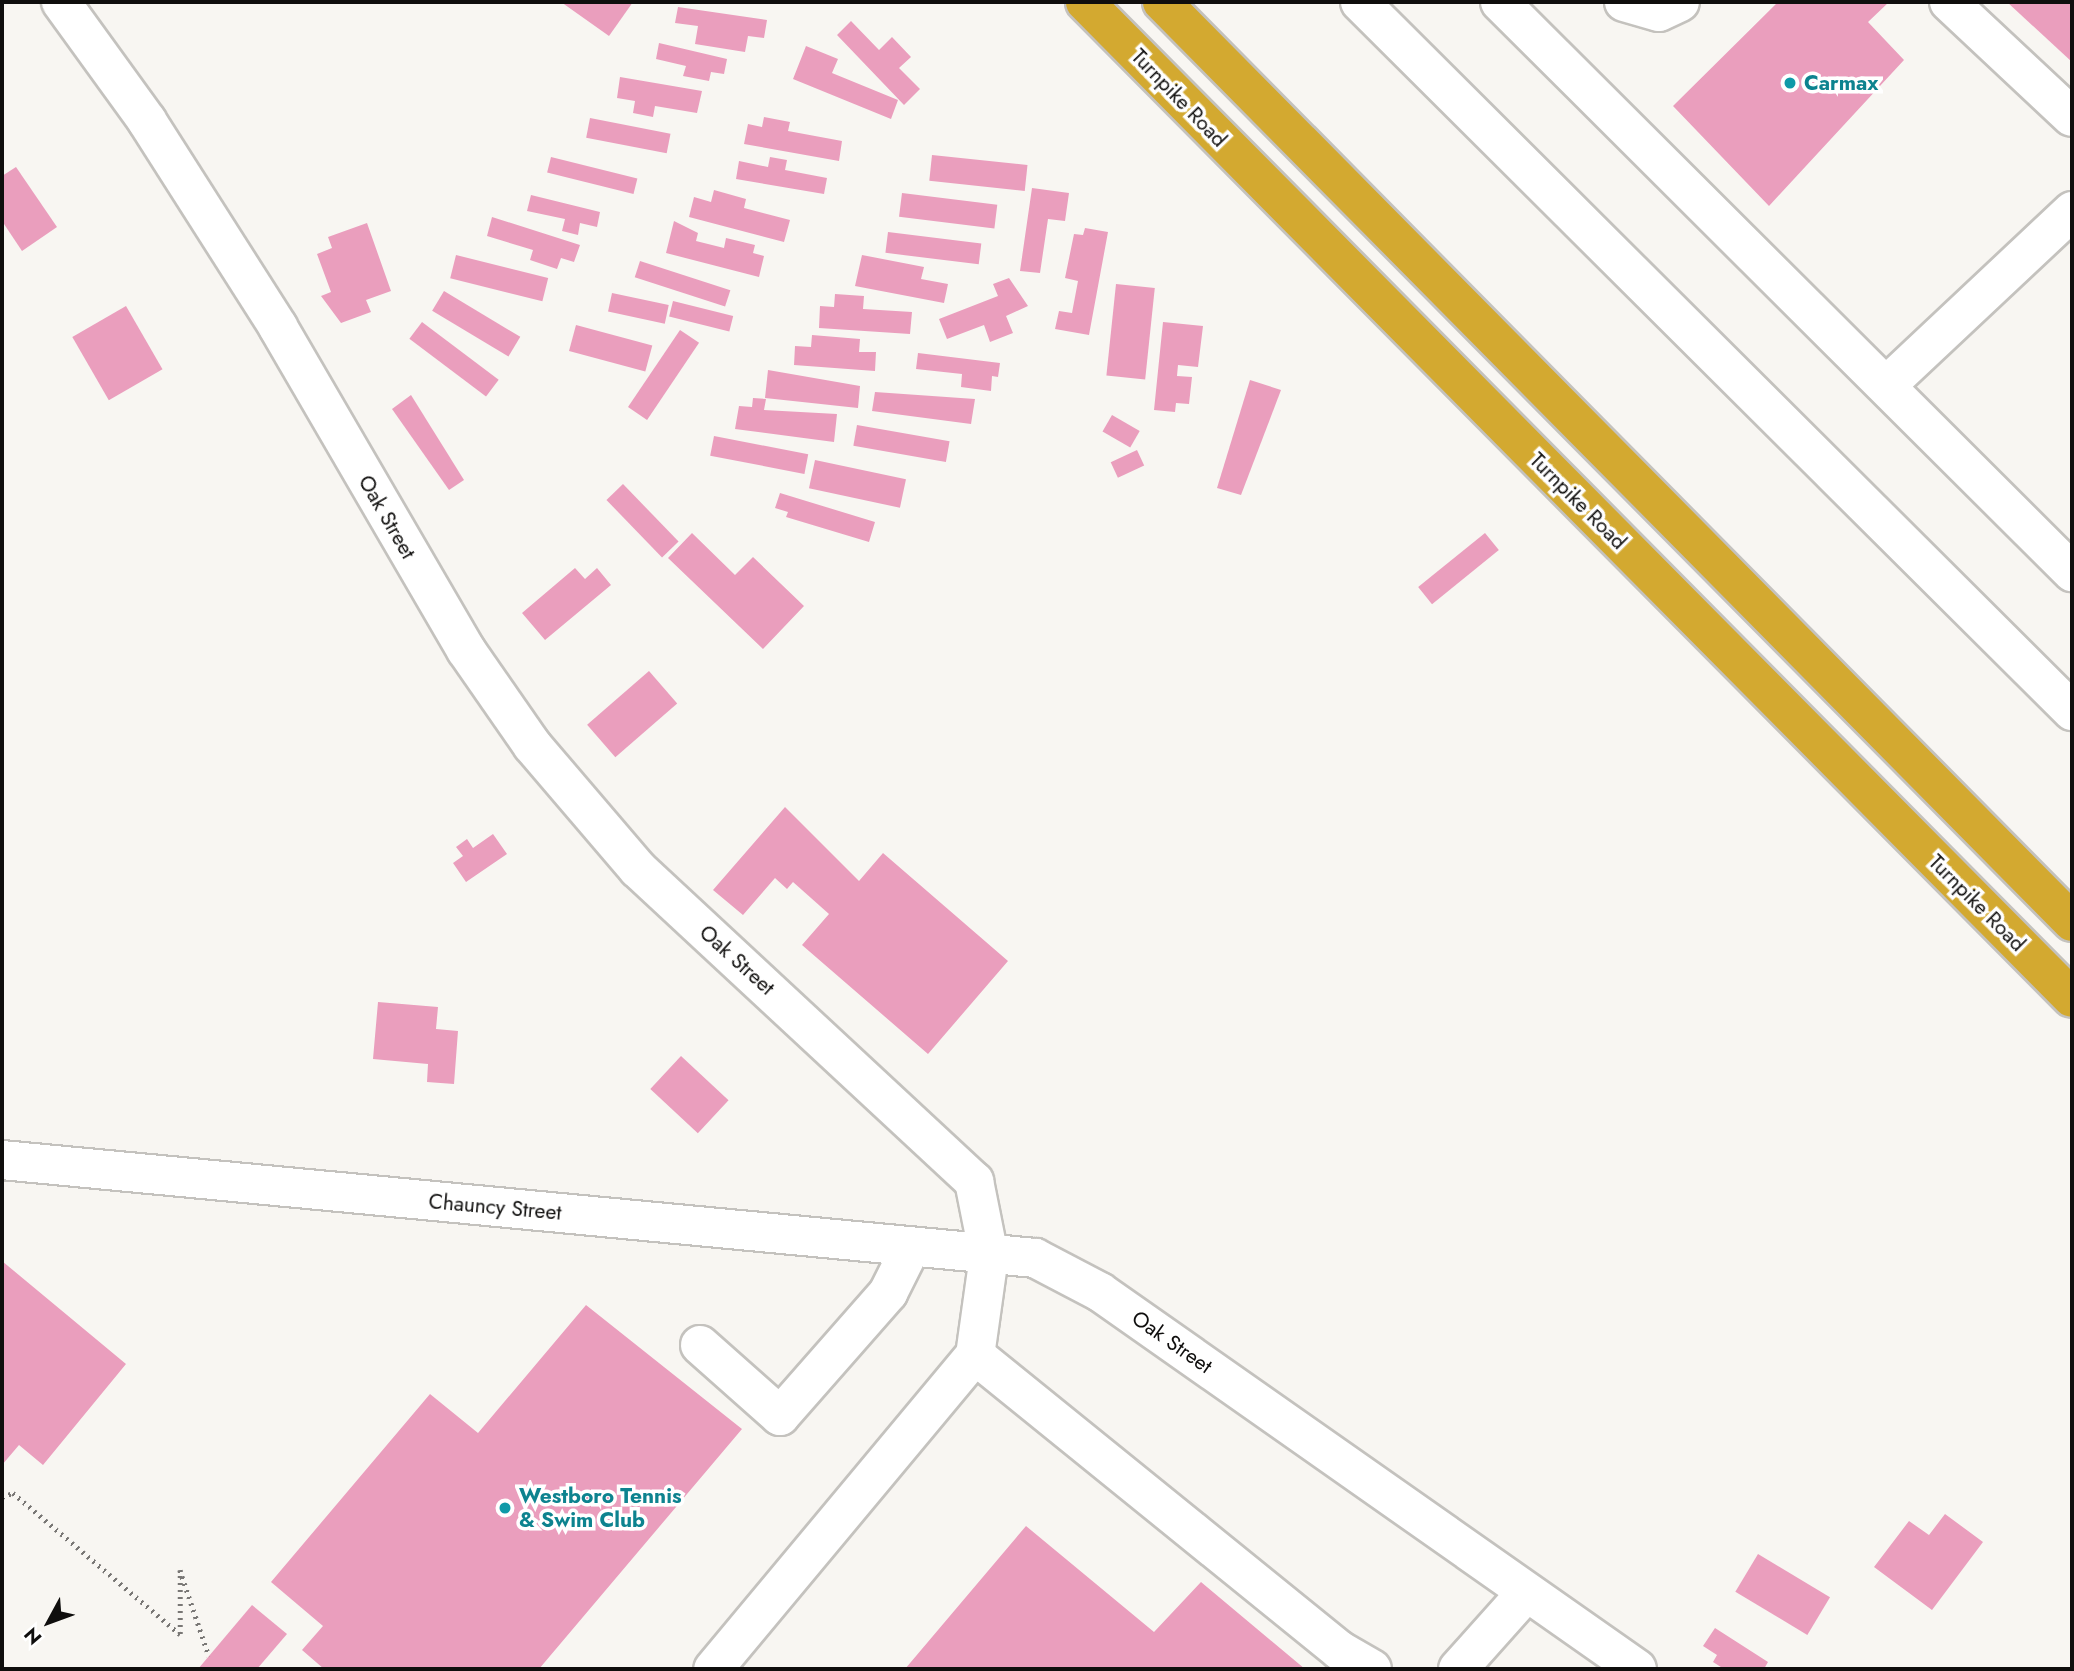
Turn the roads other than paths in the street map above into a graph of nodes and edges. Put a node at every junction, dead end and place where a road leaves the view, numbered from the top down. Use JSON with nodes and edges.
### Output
{"nodes":[{"id":1,"x":61,"y":2,"type":"edge"},
{"id":2,"x":1084,"y":2,"type":"edge"},
{"id":3,"x":1360,"y":2,"type":"edge"},
{"id":4,"x":1500,"y":2,"type":"edge"},
{"id":5,"x":1623,"y":2,"type":"edge"},
{"id":6,"x":1680,"y":2,"type":"edge"},
{"id":7,"x":1949,"y":2,"type":"edge"},
{"id":8,"x":1167,"y":4,"type":"edge"},
{"id":9,"x":2072,"y":117,"type":"edge"},
{"id":10,"x":2072,"y":211,"type":"edge"},
{"id":11,"x":1887,"y":385,"type":"junction"},
{"id":12,"x":2072,"y":572,"type":"edge"},
{"id":13,"x":2072,"y":711,"type":"edge"},
{"id":14,"x":2072,"y":922,"type":"edge"},
{"id":15,"x":2072,"y":998,"type":"edge"},
{"id":16,"x":2,"y":1160,"type":"edge"},
{"id":17,"x":911,"y":1249,"type":"junction"},
{"id":18,"x":989,"y":1256,"type":"junction"},
{"id":19,"x":700,"y":1345,"type":"dead end"},
{"id":20,"x":975,"y":1355,"type":"junction"},
{"id":21,"x":1525,"y":1594,"type":"junction"},
{"id":22,"x":713,"y":1669,"type":"edge"},
{"id":23,"x":1372,"y":1669,"type":"edge"},
{"id":24,"x":1458,"y":1669,"type":"edge"},
{"id":25,"x":1637,"y":1669,"type":"edge"}],
"edges":[{"from":1,"to":18,"type":"street","name":"Oak Street"},
{"from":2,"to":15,"type":"highway","name":"Turnpike Road"},
{"from":3,"to":13,"type":"street"},
{"from":4,"to":11,"type":"street"},
{"from":5,"to":6,"type":"street"},
{"from":7,"to":9,"type":"street"},
{"from":8,"to":14,"type":"highway"},
{"from":10,"to":11,"type":"street"},
{"from":11,"to":12,"type":"street"},
{"from":16,"to":17,"type":"street","name":"Chauncy Street"},
{"from":17,"to":18,"type":"street","name":"Chauncy Street"},
{"from":17,"to":19,"type":"street"},
{"from":18,"to":20,"type":"street"},
{"from":18,"to":21,"type":"street","name":"Oak Street"},
{"from":20,"to":22,"type":"street"},
{"from":20,"to":23,"type":"street"},
{"from":21,"to":24,"type":"street"},
{"from":21,"to":25,"type":"street","name":"Oak Street"}]}
